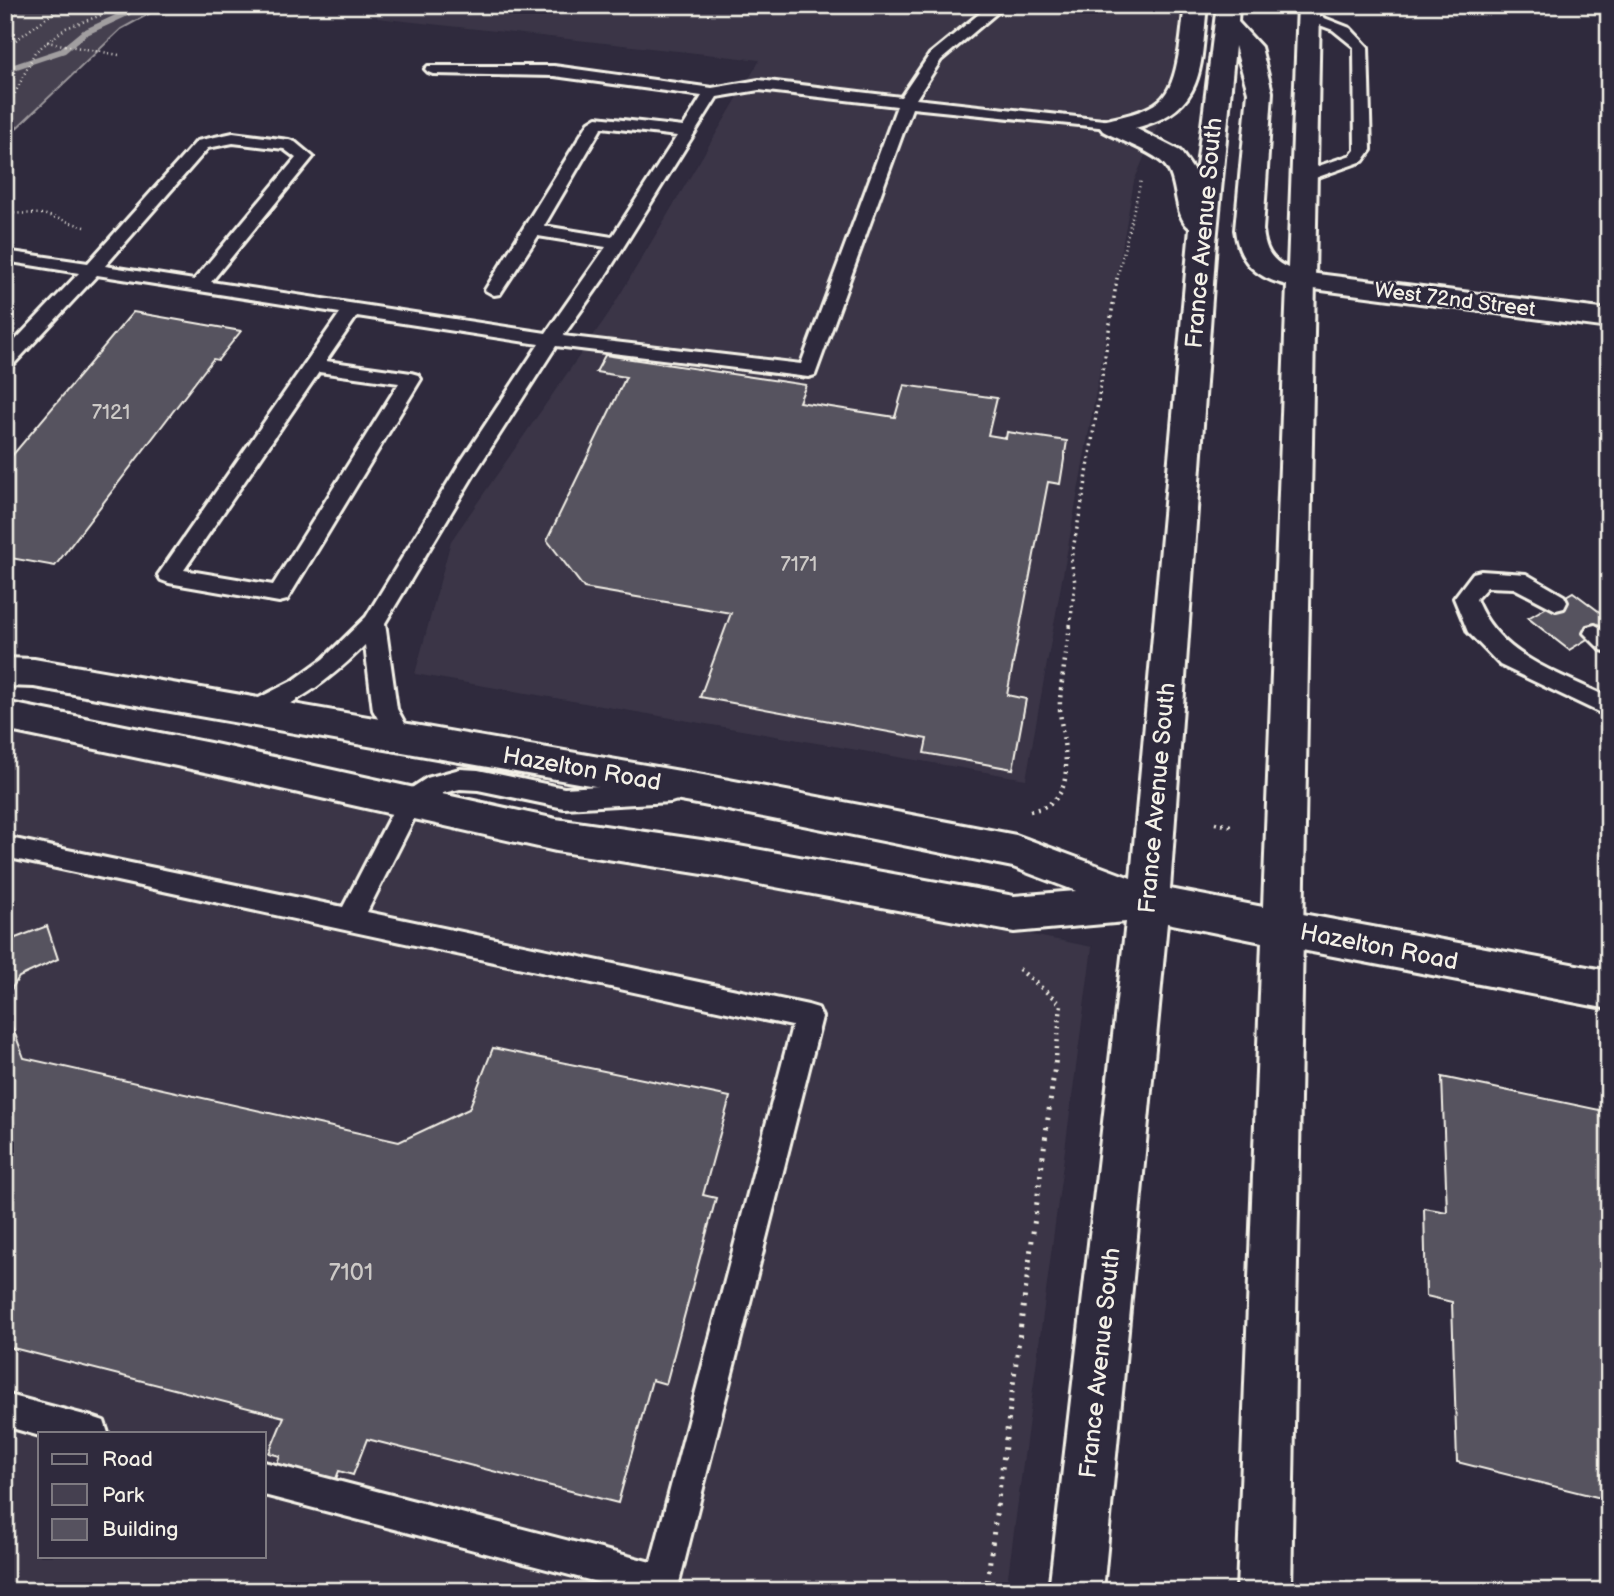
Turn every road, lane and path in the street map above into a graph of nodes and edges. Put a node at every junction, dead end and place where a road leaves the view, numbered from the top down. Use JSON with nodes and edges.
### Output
{"nodes":[{"id":1,"x":64,"y":5,"type":"edge"},
{"id":2,"x":128,"y":5,"type":"edge"},
{"id":3,"x":999,"y":5,"type":"edge"},
{"id":4,"x":1196,"y":5,"type":"edge"},
{"id":5,"x":1309,"y":11,"type":"edge"},
{"id":6,"x":1227,"y":14,"type":"edge"},
{"id":7,"x":47,"y":41,"type":"junction"},
{"id":8,"x":5,"y":48,"type":"edge"},
{"id":9,"x":119,"y":55,"type":"dead end"},
{"id":10,"x":433,"y":69,"type":"dead end"},
{"id":11,"x":712,"y":93,"type":"junction"},
{"id":12,"x":906,"y":103,"type":"junction"},
{"id":13,"x":5,"y":114,"type":"edge"},
{"id":14,"x":1112,"y":126,"type":"junction"},
{"id":15,"x":687,"y":132,"type":"junction"},
{"id":16,"x":1149,"y":144,"type":"junction"},
{"id":17,"x":1304,"y":177,"type":"junction"},
{"id":18,"x":5,"y":213,"type":"edge"},
{"id":19,"x":533,"y":230,"type":"junction"},
{"id":20,"x":124,"y":234,"type":"junction"},
{"id":21,"x":1202,"y":242,"type":"junction"},
{"id":22,"x":617,"y":243,"type":"junction"},
{"id":23,"x":5,"y":257,"type":"edge"},
{"id":24,"x":92,"y":270,"type":"junction"},
{"id":25,"x":1301,"y":280,"type":"junction"},
{"id":26,"x":197,"y":286,"type":"junction"},
{"id":27,"x":494,"y":290,"type":"dead end"},
{"id":28,"x":351,"y":311,"type":"junction"},
{"id":29,"x":1609,"y":319,"type":"edge"},
{"id":30,"x":551,"y":340,"type":"junction"},
{"id":31,"x":5,"y":362,"type":"edge"},
{"id":32,"x":314,"y":365,"type":"junction"},
{"id":33,"x":1556,"y":602,"type":"dead end"},
{"id":34,"x":374,"y":623,"type":"junction"},
{"id":35,"x":5,"y":672,"type":"edge"},
{"id":36,"x":1609,"y":708,"type":"edge"},
{"id":37,"x":255,"y":710,"type":"junction"},
{"id":38,"x":5,"y":716,"type":"edge"},
{"id":39,"x":400,"y":736,"type":"junction"},
{"id":40,"x":703,"y":790,"type":"junction"},
{"id":41,"x":410,"y":802,"type":"junction"},
{"id":42,"x":1041,"y":809,"type":"dead end"},
{"id":43,"x":1215,"y":823,"type":"dead end"},
{"id":44,"x":1231,"y":826,"type":"dead end"},
{"id":45,"x":5,"y":847,"type":"edge"},
{"id":46,"x":1149,"y":902,"type":"junction"},
{"id":47,"x":349,"y":920,"type":"junction"},
{"id":48,"x":1281,"y":928,"type":"junction"},
{"id":49,"x":1019,"y":969,"type":"dead end"},
{"id":50,"x":1609,"y":990,"type":"edge"},
{"id":51,"x":5,"y":1410,"type":"edge"},
{"id":52,"x":88,"y":1432,"type":"edge"},
{"id":53,"x":266,"y":1479,"type":"edge"},
{"id":54,"x":986,"y":1591,"type":"edge"},
{"id":55,"x":1076,"y":1591,"type":"edge"},
{"id":56,"x":1264,"y":1591,"type":"edge"}],
"edges":[{"from":1,"to":8,"type":"path"},
{"from":2,"to":7,"type":"path"},
{"from":3,"to":12,"type":"lane"},
{"from":4,"to":14,"type":"main road"},
{"from":5,"to":17,"type":"main road"},
{"from":5,"to":17,"type":"lane"},
{"from":6,"to":21,"type":"main road","name":"France Avenue South"},
{"from":6,"to":25,"type":"main road","name":"West 72nd Street"},
{"from":7,"to":9,"type":"path"},
{"from":7,"to":13,"type":"path"},
{"from":10,"to":11,"type":"lane"},
{"from":11,"to":12,"type":"lane"},
{"from":11,"to":15,"type":"lane"},
{"from":12,"to":14,"type":"lane"},
{"from":12,"to":30,"type":"lane"},
{"from":14,"to":16,"type":"main road"},
{"from":15,"to":19,"type":"lane"},
{"from":15,"to":22,"type":"lane"},
{"from":16,"to":21,"type":"main road"},
{"from":16,"to":42,"type":"path"},
{"from":17,"to":25,"type":"main road"},
{"from":18,"to":20,"type":"path"},
{"from":19,"to":22,"type":"lane"},
{"from":19,"to":27,"type":"lane"},
{"from":20,"to":24,"type":"lane"},
{"from":20,"to":26,"type":"lane"},
{"from":21,"to":46,"type":"main road","name":"France Avenue South"},
{"from":22,"to":30,"type":"lane"},
{"from":23,"to":24,"type":"lane"},
{"from":24,"to":26,"type":"lane"},
{"from":24,"to":31,"type":"lane"},
{"from":25,"to":29,"type":"main road","name":"West 72nd Street"},
{"from":25,"to":48,"type":"main road"},
{"from":26,"to":28,"type":"lane"},
{"from":28,"to":30,"type":"lane"},
{"from":28,"to":32,"type":"lane"},
{"from":30,"to":34,"type":"lane"},
{"from":32,"to":32,"type":"lane"},
{"from":33,"to":36,"type":"lane"},
{"from":34,"to":37,"type":"lane"},
{"from":34,"to":39,"type":"lane"},
{"from":35,"to":37,"type":"main road","name":"Hazelton Road"},
{"from":37,"to":39,"type":"main road","name":"Hazelton Road"},
{"from":38,"to":41,"type":"main road","name":"Hazelton Road"},
{"from":39,"to":40,"type":"main road","name":"Hazelton Road"},
{"from":40,"to":41,"type":"lane"},
{"from":40,"to":46,"type":"main road","name":"Hazelton Road"},
{"from":41,"to":46,"type":"main road","name":"Hazelton Road"},
{"from":41,"to":47,"type":"lane"},
{"from":43,"to":44,"type":"path"},
{"from":45,"to":47,"type":"lane"},
{"from":46,"to":48,"type":"main road","name":"Hazelton Road"},
{"from":46,"to":55,"type":"main road","name":"France Avenue South"},
{"from":47,"to":53,"type":"lane"},
{"from":48,"to":50,"type":"main road","name":"Hazelton Road"},
{"from":48,"to":56,"type":"main road"},
{"from":49,"to":54,"type":"path"},
{"from":51,"to":52,"type":"lane"}]}
